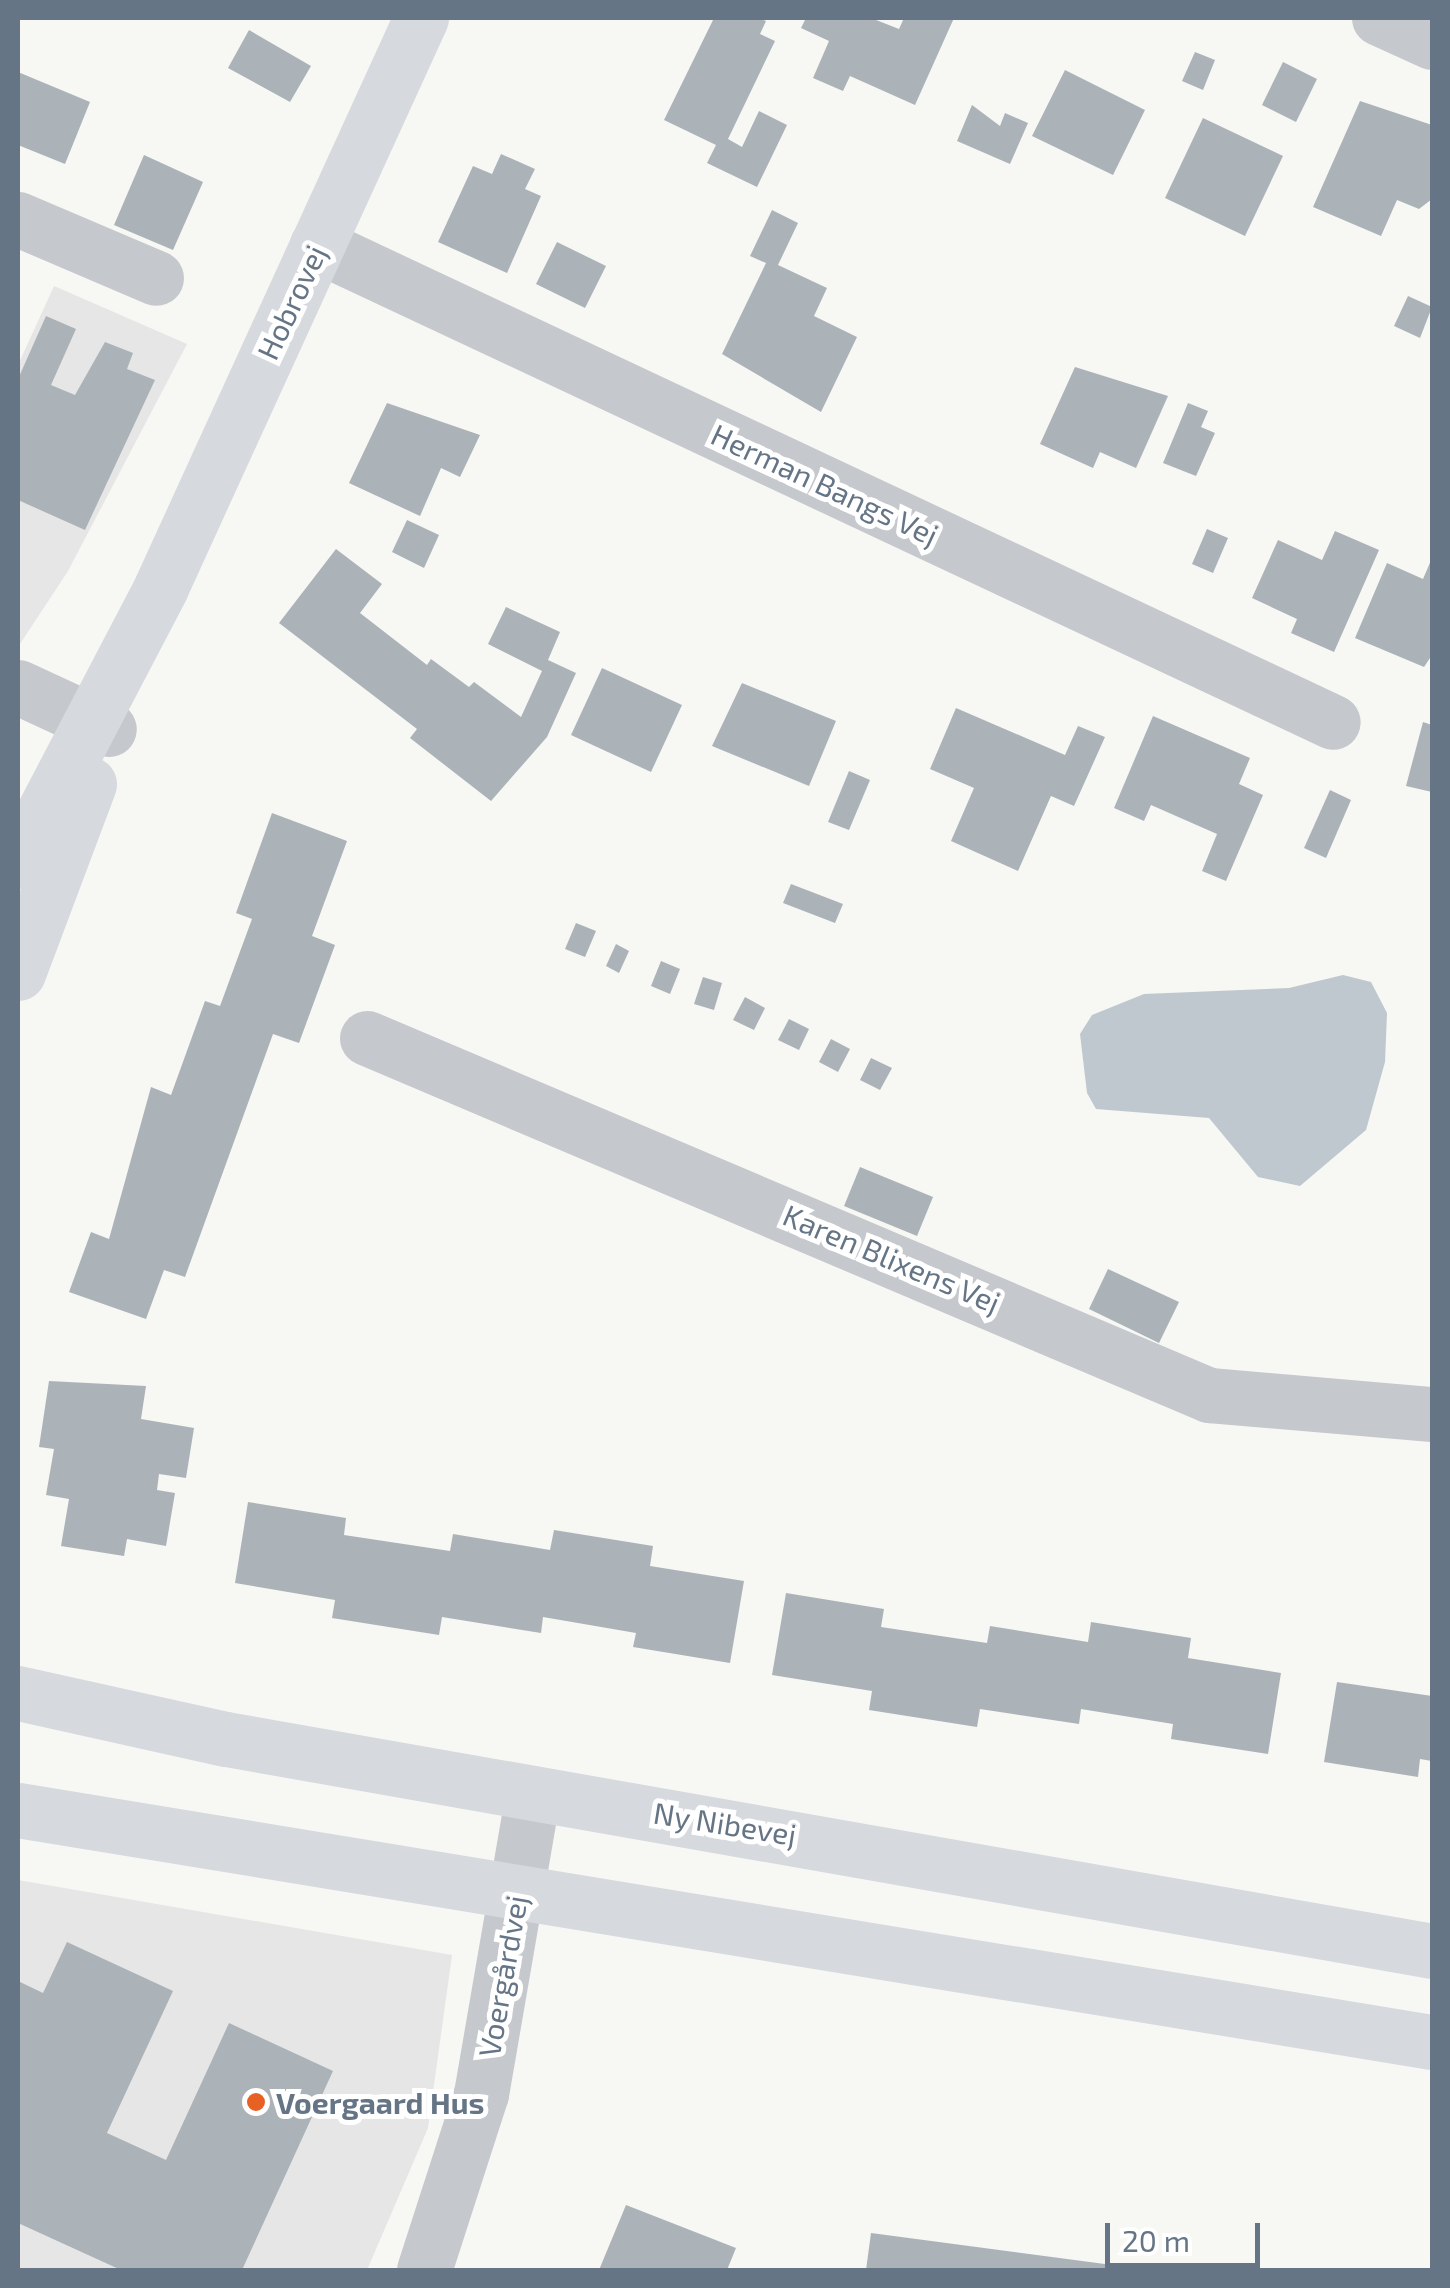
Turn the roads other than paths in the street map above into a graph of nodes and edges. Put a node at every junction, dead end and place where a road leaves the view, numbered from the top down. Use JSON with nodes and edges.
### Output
{"nodes":[{"id":1,"x":421,"y":18,"type":"edge"},
{"id":2,"x":1379,"y":18,"type":"edge"},
{"id":3,"x":1432,"y":42,"type":"edge"},
{"id":4,"x":18,"y":219,"type":"edge"},
{"id":5,"x":317,"y":245,"type":"junction"},
{"id":6,"x":156,"y":278,"type":"dead end"},
{"id":7,"x":18,"y":687,"type":"edge"},
{"id":8,"x":1334,"y":722,"type":"dead end"},
{"id":9,"x":100,"y":725,"type":"junction"},
{"id":10,"x":18,"y":860,"type":"edge"},
{"id":11,"x":18,"y":973,"type":"edge"},
{"id":12,"x":366,"y":1038,"type":"dead end"},
{"id":13,"x":1432,"y":1414,"type":"edge"},
{"id":14,"x":18,"y":1692,"type":"edge"},
{"id":15,"x":18,"y":1731,"type":"edge"},
{"id":16,"x":226,"y":1740,"type":"junction"},
{"id":17,"x":533,"y":1794,"type":"junction"},
{"id":18,"x":18,"y":1810,"type":"edge"},
{"id":19,"x":516,"y":1892,"type":"junction"},
{"id":20,"x":1432,"y":1951,"type":"edge"},
{"id":21,"x":1432,"y":2042,"type":"edge"},
{"id":22,"x":424,"y":2270,"type":"edge"}],
"edges":[{"from":1,"to":5,"type":"main road","name":"Hobrovej"},
{"from":2,"to":3,"type":"street"},
{"from":4,"to":6,"type":"street"},
{"from":5,"to":8,"type":"street","name":"Herman Bangs Vej"},
{"from":5,"to":9,"type":"main road","name":"Hobrovej"},
{"from":7,"to":9,"type":"street"},
{"from":9,"to":10,"type":"main road","name":"Hobrovej"},
{"from":9,"to":11,"type":"main road","name":"Hobrovej"},
{"from":12,"to":13,"type":"street","name":"Karen Blixens Vej"},
{"from":14,"to":16,"type":"main road","name":"Ny Nibevej"},
{"from":15,"to":16,"type":"main road"},
{"from":16,"to":17,"type":"main road","name":"Ny Nibevej"},
{"from":17,"to":19,"type":"street","name":"Voergårdvej"},
{"from":17,"to":20,"type":"main road","name":"Ny Nibevej"},
{"from":18,"to":19,"type":"main road"},
{"from":19,"to":21,"type":"main road"},
{"from":19,"to":22,"type":"street","name":"Voergårdvej"}]}
